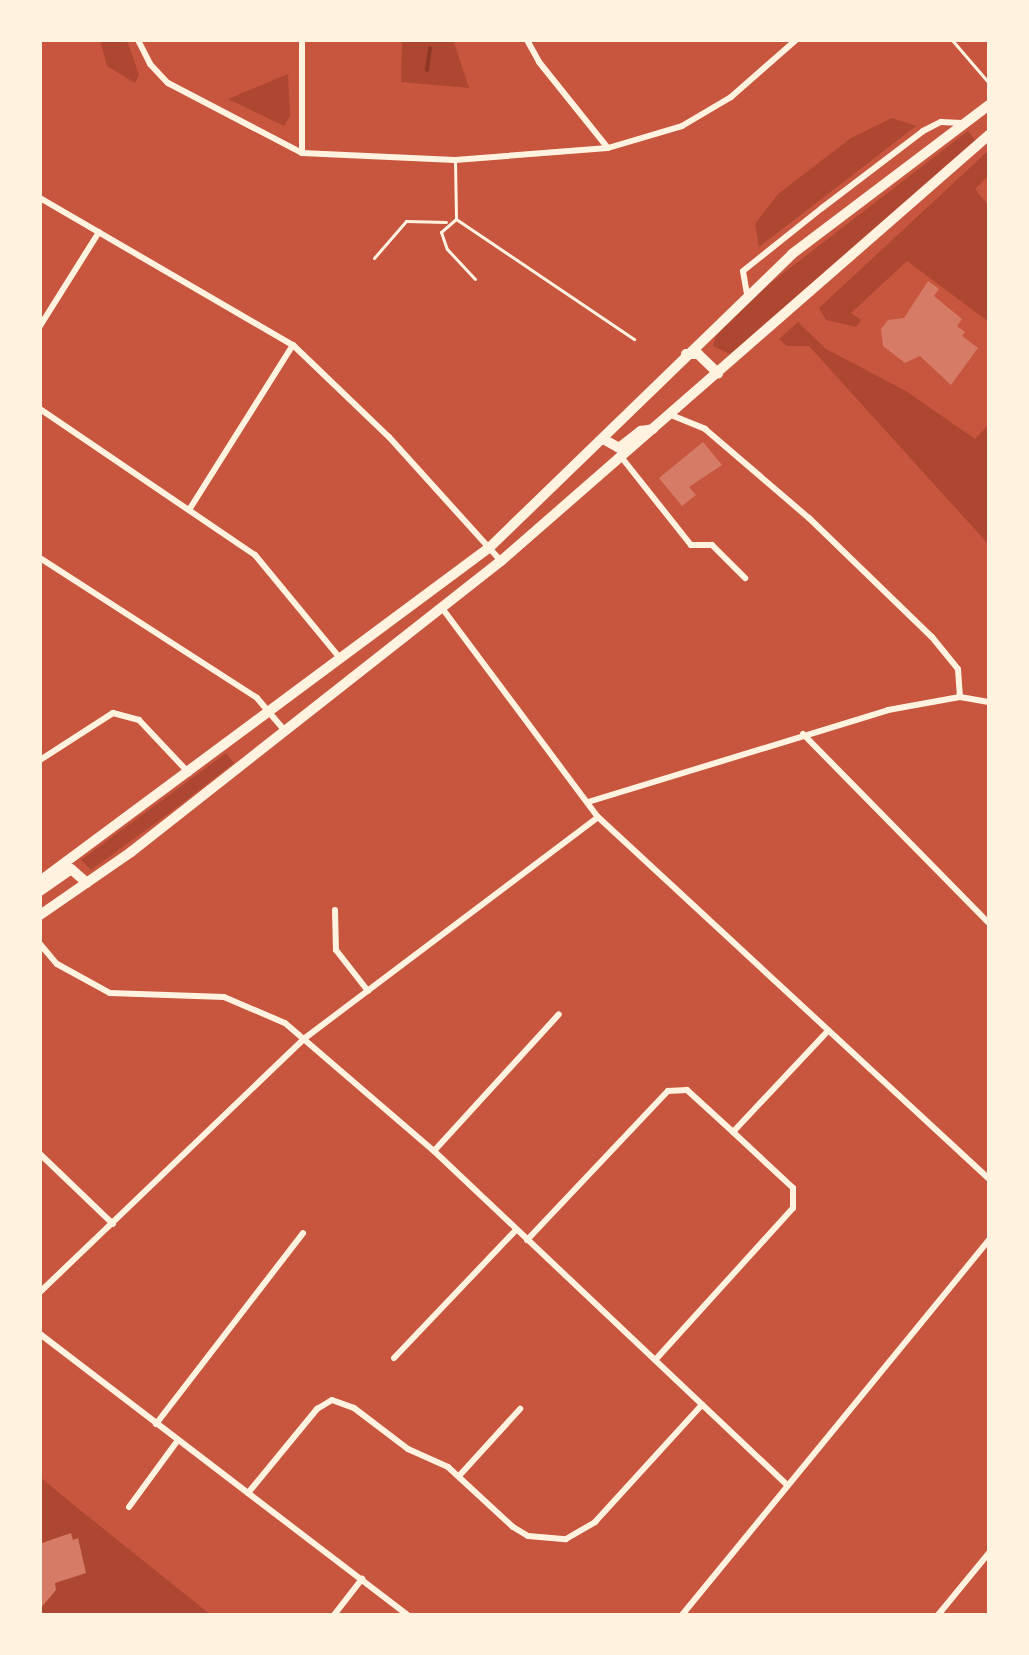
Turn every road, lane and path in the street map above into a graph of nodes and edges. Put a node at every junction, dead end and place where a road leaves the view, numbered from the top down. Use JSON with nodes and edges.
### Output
{"nodes":[{"id":1,"x":138,"y":40,"type":"edge"},
{"id":2,"x":302,"y":40,"type":"edge"},
{"id":3,"x":527,"y":40,"type":"edge"},
{"id":4,"x":796,"y":40,"type":"edge"},
{"id":5,"x":952,"y":40,"type":"edge"},
{"id":6,"x":989,"y":83,"type":"edge"},
{"id":7,"x":989,"y":105,"type":"edge"},
{"id":8,"x":966,"y":124,"type":"junction"},
{"id":9,"x":988,"y":139,"type":"edge"},
{"id":10,"x":608,"y":148,"type":"junction"},
{"id":11,"x":302,"y":153,"type":"junction"},
{"id":12,"x":455,"y":160,"type":"junction"},
{"id":13,"x":40,"y":198,"type":"edge"},
{"id":14,"x":456,"y":219,"type":"junction"},
{"id":15,"x":446,"y":222,"type":"junction"},
{"id":16,"x":99,"y":232,"type":"junction"},
{"id":17,"x":374,"y":258,"type":"dead end"},
{"id":18,"x":475,"y":279,"type":"dead end"},
{"id":19,"x":747,"y":294,"type":"junction"},
{"id":20,"x":40,"y":326,"type":"edge"},
{"id":21,"x":634,"y":339,"type":"dead end"},
{"id":22,"x":293,"y":345,"type":"junction"},
{"id":23,"x":686,"y":354,"type":"junction"},
{"id":24,"x":718,"y":373,"type":"junction"},
{"id":25,"x":40,"y":409,"type":"edge"},
{"id":26,"x":671,"y":415,"type":"junction"},
{"id":27,"x":655,"y":428,"type":"junction"},
{"id":28,"x":603,"y":439,"type":"junction"},
{"id":29,"x":622,"y":458,"type":"junction"},
{"id":30,"x":189,"y":510,"type":"junction"},
{"id":31,"x":490,"y":547,"type":"junction"},
{"id":32,"x":40,"y":558,"type":"edge"},
{"id":33,"x":501,"y":561,"type":"junction"},
{"id":34,"x":745,"y":578,"type":"dead end"},
{"id":35,"x":442,"y":608,"type":"junction"},
{"id":36,"x":339,"y":657,"type":"junction"},
{"id":37,"x":960,"y":697,"type":"junction"},
{"id":38,"x":989,"y":702,"type":"edge"},
{"id":39,"x":269,"y":709,"type":"junction"},
{"id":40,"x":285,"y":731,"type":"junction"},
{"id":41,"x":803,"y":734,"type":"junction"},
{"id":42,"x":40,"y":760,"type":"edge"},
{"id":43,"x":189,"y":773,"type":"junction"},
{"id":44,"x":588,"y":802,"type":"junction"},
{"id":45,"x":598,"y":817,"type":"junction"},
{"id":46,"x":40,"y":881,"type":"edge"},
{"id":47,"x":87,"y":883,"type":"junction"},
{"id":48,"x":40,"y":891,"type":"edge"},
{"id":49,"x":335,"y":910,"type":"dead end"},
{"id":50,"x":40,"y":915,"type":"edge"},
{"id":51,"x":989,"y":923,"type":"edge"},
{"id":52,"x":40,"y":944,"type":"edge"},
{"id":53,"x":368,"y":991,"type":"junction"},
{"id":54,"x":559,"y":1014,"type":"dead end"},
{"id":55,"x":826,"y":1033,"type":"junction"},
{"id":56,"x":305,"y":1038,"type":"junction"},
{"id":57,"x":733,"y":1132,"type":"junction"},
{"id":58,"x":434,"y":1151,"type":"junction"},
{"id":59,"x":40,"y":1154,"type":"edge"},
{"id":60,"x":989,"y":1179,"type":"edge"},
{"id":61,"x":113,"y":1224,"type":"junction"},
{"id":62,"x":516,"y":1230,"type":"junction"},
{"id":63,"x":303,"y":1233,"type":"dead end"},
{"id":64,"x":527,"y":1240,"type":"junction"},
{"id":65,"x":989,"y":1240,"type":"edge"},
{"id":66,"x":40,"y":1292,"type":"edge"},
{"id":67,"x":40,"y":1334,"type":"edge"},
{"id":68,"x":394,"y":1358,"type":"dead end"},
{"id":69,"x":655,"y":1360,"type":"junction"},
{"id":70,"x":702,"y":1405,"type":"junction"},
{"id":71,"x":520,"y":1409,"type":"dead end"},
{"id":72,"x":156,"y":1424,"type":"junction"},
{"id":73,"x":178,"y":1440,"type":"junction"},
{"id":74,"x":459,"y":1476,"type":"junction"},
{"id":75,"x":786,"y":1484,"type":"junction"},
{"id":76,"x":248,"y":1493,"type":"junction"},
{"id":77,"x":129,"y":1507,"type":"dead end"},
{"id":78,"x":989,"y":1553,"type":"edge"},
{"id":79,"x":362,"y":1579,"type":"junction"},
{"id":80,"x":334,"y":1615,"type":"edge"},
{"id":81,"x":408,"y":1615,"type":"edge"},
{"id":82,"x":682,"y":1615,"type":"edge"},
{"id":83,"x":938,"y":1615,"type":"edge"}],
"edges":[{"from":1,"to":11,"type":"street"},
{"from":2,"to":11,"type":"street"},
{"from":3,"to":10,"type":"street"},
{"from":4,"to":10,"type":"street"},
{"from":5,"to":6,"type":"lane"},
{"from":7,"to":8,"type":"highway"},
{"from":8,"to":19,"type":"highway"},
{"from":8,"to":19,"type":"street"},
{"from":9,"to":24,"type":"highway"},
{"from":10,"to":12,"type":"street"},
{"from":11,"to":12,"type":"street"},
{"from":12,"to":14,"type":"lane"},
{"from":13,"to":16,"type":"street"},
{"from":14,"to":15,"type":"lane"},
{"from":14,"to":21,"type":"lane"},
{"from":15,"to":17,"type":"lane"},
{"from":15,"to":18,"type":"lane"},
{"from":16,"to":20,"type":"street"},
{"from":16,"to":22,"type":"street"},
{"from":19,"to":23,"type":"highway"},
{"from":22,"to":30,"type":"street"},
{"from":22,"to":31,"type":"street"},
{"from":23,"to":24,"type":"highway"},
{"from":23,"to":28,"type":"highway"},
{"from":24,"to":26,"type":"highway"},
{"from":25,"to":30,"type":"street"},
{"from":26,"to":27,"type":"highway"},
{"from":26,"to":37,"type":"street"},
{"from":27,"to":28,"type":"highway"},
{"from":27,"to":29,"type":"highway"},
{"from":28,"to":31,"type":"highway"},
{"from":29,"to":33,"type":"highway"},
{"from":29,"to":34,"type":"street"},
{"from":30,"to":36,"type":"street"},
{"from":31,"to":33,"type":"street"},
{"from":31,"to":36,"type":"highway"},
{"from":32,"to":39,"type":"street"},
{"from":33,"to":35,"type":"highway"},
{"from":35,"to":40,"type":"highway"},
{"from":35,"to":44,"type":"street"},
{"from":36,"to":39,"type":"highway"},
{"from":37,"to":38,"type":"street"},
{"from":37,"to":41,"type":"street"},
{"from":39,"to":40,"type":"street"},
{"from":39,"to":43,"type":"highway"},
{"from":40,"to":47,"type":"highway"},
{"from":41,"to":44,"type":"street"},
{"from":41,"to":51,"type":"street"},
{"from":42,"to":43,"type":"street"},
{"from":43,"to":46,"type":"highway"},
{"from":44,"to":45,"type":"street"},
{"from":45,"to":53,"type":"street"},
{"from":45,"to":55,"type":"street"},
{"from":47,"to":48,"type":"highway"},
{"from":47,"to":50,"type":"highway"},
{"from":49,"to":53,"type":"street"},
{"from":52,"to":56,"type":"street"},
{"from":53,"to":56,"type":"street"},
{"from":54,"to":58,"type":"street"},
{"from":55,"to":57,"type":"street"},
{"from":55,"to":60,"type":"street"},
{"from":56,"to":58,"type":"street"},
{"from":56,"to":61,"type":"street"},
{"from":57,"to":64,"type":"street"},
{"from":57,"to":69,"type":"street"},
{"from":58,"to":62,"type":"street"},
{"from":59,"to":61,"type":"street"},
{"from":61,"to":66,"type":"street"},
{"from":62,"to":64,"type":"street"},
{"from":62,"to":68,"type":"street"},
{"from":63,"to":72,"type":"street"},
{"from":64,"to":69,"type":"street"},
{"from":65,"to":75,"type":"street"},
{"from":67,"to":72,"type":"street"},
{"from":69,"to":70,"type":"street"},
{"from":70,"to":74,"type":"street"},
{"from":70,"to":75,"type":"street"},
{"from":71,"to":74,"type":"street"},
{"from":72,"to":73,"type":"street"},
{"from":73,"to":76,"type":"street"},
{"from":73,"to":77,"type":"street"},
{"from":74,"to":76,"type":"street"},
{"from":75,"to":82,"type":"street"},
{"from":76,"to":79,"type":"street"},
{"from":78,"to":83,"type":"street"},
{"from":79,"to":80,"type":"street"},
{"from":79,"to":81,"type":"street"}]}
